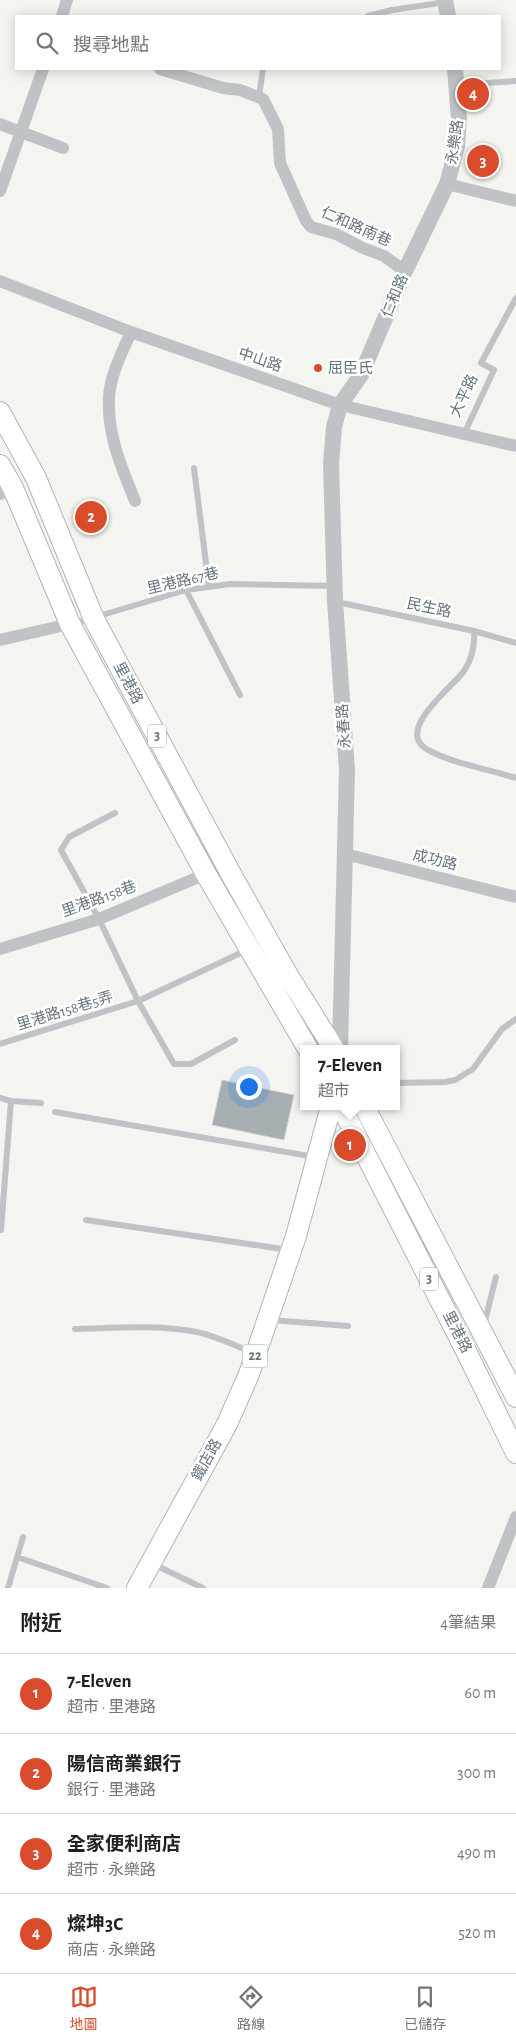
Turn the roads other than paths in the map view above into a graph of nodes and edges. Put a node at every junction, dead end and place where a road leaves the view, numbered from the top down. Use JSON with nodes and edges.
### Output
{"nodes":[{"id":1,"x":67,"y":0,"type":"edge"},
{"id":2,"x":446,"y":6,"type":"edge"},
{"id":3,"x":62,"y":15,"type":"edge"},
{"id":4,"x":372,"y":15,"type":"edge"},
{"id":5,"x":43,"y":70,"type":"edge"},
{"id":6,"x":163,"y":70,"type":"edge"},
{"id":7,"x":263,"y":70,"type":"edge"},
{"id":8,"x":456,"y":77,"type":"edge"},
{"id":9,"x":516,"y":82,"type":"edge"},
{"id":10,"x":260,"y":96,"type":"junction"},
{"id":11,"x":0,"y":124,"type":"edge"},
{"id":12,"x":19,"y":132,"type":"junction"},
{"id":13,"x":62,"y":148,"type":"dead end"},
{"id":14,"x":447,"y":184,"type":"junction"},
{"id":15,"x":0,"y":191,"type":"edge"},
{"id":16,"x":516,"y":201,"type":"edge"},
{"id":17,"x":406,"y":270,"type":"junction"},
{"id":18,"x":0,"y":281,"type":"edge"},
{"id":19,"x":516,"y":298,"type":"edge"},
{"id":20,"x":131,"y":332,"type":"junction"},
{"id":21,"x":340,"y":405,"type":"junction"},
{"id":22,"x":0,"y":412,"type":"edge"},
{"id":23,"x":464,"y":434,"type":"junction"},
{"id":24,"x":516,"y":446,"type":"edge"},
{"id":25,"x":0,"y":465,"type":"edge"},
{"id":26,"x":194,"y":468,"type":"dead end"},
{"id":27,"x":6,"y":491,"type":"edge"},
{"id":28,"x":136,"y":501,"type":"dead end"},
{"id":29,"x":209,"y":587,"type":"junction"},
{"id":30,"x":186,"y":590,"type":"junction"},
{"id":31,"x":335,"y":593,"type":"junction"},
{"id":32,"x":94,"y":618,"type":"junction"},
{"id":33,"x":70,"y":624,"type":"junction"},
{"id":34,"x":474,"y":631,"type":"junction"},
{"id":35,"x":0,"y":640,"type":"edge"},
{"id":36,"x":516,"y":643,"type":"edge"},
{"id":37,"x":240,"y":694,"type":"dead end"},
{"id":38,"x":516,"y":778,"type":"edge"},
{"id":39,"x":115,"y":814,"type":"dead end"},
{"id":40,"x":345,"y":854,"type":"junction"},
{"id":41,"x":206,"y":874,"type":"junction"},
{"id":42,"x":516,"y":897,"type":"edge"},
{"id":43,"x":99,"y":919,"type":"junction"},
{"id":44,"x":0,"y":949,"type":"edge"},
{"id":45,"x":250,"y":949,"type":"junction"},
{"id":46,"x":138,"y":1001,"type":"junction"},
{"id":47,"x":516,"y":1020,"type":"edge"},
{"id":48,"x":235,"y":1040,"type":"dead end"},
{"id":49,"x":0,"y":1044,"type":"edge"},
{"id":50,"x":306,"y":1045,"type":"edge"},
{"id":51,"x":332,"y":1045,"type":"edge"},
{"id":52,"x":340,"y":1045,"type":"edge"},
{"id":53,"x":400,"y":1083,"type":"edge"},
{"id":54,"x":0,"y":1098,"type":"edge"},
{"id":55,"x":11,"y":1101,"type":"junction"},
{"id":56,"x":41,"y":1103,"type":"dead end"},
{"id":57,"x":330,"y":1110,"type":"edge"},
{"id":58,"x":343,"y":1110,"type":"edge"},
{"id":59,"x":366,"y":1110,"type":"edge"},
{"id":60,"x":55,"y":1112,"type":"dead end"},
{"id":61,"x":316,"y":1157,"type":"junction"},
{"id":62,"x":86,"y":1220,"type":"dead end"},
{"id":63,"x":1,"y":1230,"type":"dead end"},
{"id":64,"x":290,"y":1250,"type":"junction"},
{"id":65,"x":496,"y":1277,"type":"dead end"},
{"id":66,"x":267,"y":1320,"type":"junction"},
{"id":67,"x":348,"y":1326,"type":"dead end"},
{"id":68,"x":75,"y":1329,"type":"dead end"},
{"id":69,"x":474,"y":1342,"type":"junction"},
{"id":70,"x":256,"y":1353,"type":"junction"},
{"id":71,"x":516,"y":1397,"type":"edge"},
{"id":72,"x":516,"y":1453,"type":"edge"},
{"id":73,"x":516,"y":1518,"type":"edge"},
{"id":74,"x":23,"y":1537,"type":"dead end"},
{"id":75,"x":17,"y":1557,"type":"junction"},
{"id":76,"x":150,"y":1563,"type":"junction"},
{"id":77,"x":8,"y":1588,"type":"edge"},
{"id":78,"x":107,"y":1588,"type":"edge"},
{"id":79,"x":137,"y":1588,"type":"edge"},
{"id":80,"x":203,"y":1588,"type":"edge"},
{"id":81,"x":488,"y":1588,"type":"edge"}],
"edges":[{"from":1,"to":3,"type":"street"},
{"from":2,"to":4,"type":"lane"},
{"from":5,"to":12,"type":"street"},
{"from":6,"to":10,"type":"street"},
{"from":7,"to":10,"type":"lane"},
{"from":8,"to":9,"type":"lane"},
{"from":8,"to":14,"type":"street","name":"永樂路"},
{"from":10,"to":17,"type":"street","name":"仁和路南巷"},
{"from":11,"to":12,"type":"street"},
{"from":12,"to":13,"type":"street"},
{"from":12,"to":15,"type":"street"},
{"from":14,"to":16,"type":"street"},
{"from":14,"to":17,"type":"street","name":"仁和路"},
{"from":17,"to":21,"type":"street","name":"仁和路"},
{"from":18,"to":20,"type":"street","name":"中山路"},
{"from":19,"to":23,"type":"lane","name":"大平路"},
{"from":20,"to":21,"type":"street","name":"中山路"},
{"from":20,"to":28,"type":"street"},
{"from":21,"to":23,"type":"street","name":"中山路"},
{"from":21,"to":31,"type":"street","name":"永春路"},
{"from":22,"to":32,"type":"main road","name":"里港路","number":"3"},
{"from":23,"to":24,"type":"street","name":"中山路"},
{"from":25,"to":27,"type":"main road","name":"里港路","number":"3"},
{"from":26,"to":29,"type":"lane"},
{"from":27,"to":33,"type":"main road","name":"里港路","number":"3"},
{"from":29,"to":30,"type":"lane","name":"里港路67巷"},
{"from":29,"to":31,"type":"lane","name":"里港路67巷"},
{"from":30,"to":32,"type":"lane","name":"里港路67巷"},
{"from":30,"to":37,"type":"lane"},
{"from":31,"to":34,"type":"lane","name":"民生路"},
{"from":31,"to":40,"type":"street","name":"永春路"},
{"from":32,"to":33,"type":"lane","name":"里港路67巷"},
{"from":32,"to":51,"type":"main road","name":"里港路","number":"3"},
{"from":33,"to":35,"type":"street"},
{"from":33,"to":41,"type":"main road","name":"里港路","number":"3"},
{"from":34,"to":36,"type":"lane","name":"民生路"},
{"from":34,"to":38,"type":"lane"},
{"from":39,"to":43,"type":"lane","name":"里港路158巷5弄"},
{"from":40,"to":42,"type":"street","name":"成功路"},
{"from":40,"to":52,"type":"street","name":"永春路"},
{"from":41,"to":43,"type":"street","name":"里港路158巷"},
{"from":41,"to":45,"type":"main road","name":"里港路","number":"3"},
{"from":43,"to":44,"type":"street","name":"里港路158巷"},
{"from":43,"to":46,"type":"lane","name":"里港路158巷5弄"},
{"from":45,"to":46,"type":"lane","name":"里港路158巷5弄"},
{"from":45,"to":50,"type":"main road","name":"里港路","number":"3"},
{"from":46,"to":48,"type":"lane","name":"里港路158巷5弄"},
{"from":46,"to":49,"type":"lane","name":"里港路158巷5弄"},
{"from":47,"to":53,"type":"lane"},
{"from":54,"to":55,"type":"lane"},
{"from":55,"to":56,"type":"lane"},
{"from":55,"to":63,"type":"lane"},
{"from":57,"to":61,"type":"main road","name":"鐵店路","number":"22"},
{"from":58,"to":69,"type":"main road","name":"里港路","number":"3"},
{"from":59,"to":69,"type":"main road","name":"里港路","number":"3"},
{"from":60,"to":61,"type":"lane"},
{"from":61,"to":64,"type":"main road","name":"鐵店路","number":"22"},
{"from":62,"to":64,"type":"lane"},
{"from":64,"to":66,"type":"main road","name":"鐵店路","number":"22"},
{"from":65,"to":69,"type":"lane"},
{"from":66,"to":67,"type":"lane"},
{"from":66,"to":70,"type":"main road","name":"鐵店路","number":"22"},
{"from":68,"to":70,"type":"lane"},
{"from":69,"to":71,"type":"main road","name":"里港路","number":"3"},
{"from":69,"to":72,"type":"main road","name":"里港路","number":"3"},
{"from":70,"to":76,"type":"main road","name":"鐵店路","number":"22"},
{"from":73,"to":81,"type":"street"},
{"from":74,"to":75,"type":"lane"},
{"from":75,"to":77,"type":"lane"},
{"from":75,"to":78,"type":"lane"},
{"from":76,"to":79,"type":"main road","name":"鐵店路","number":"22"},
{"from":76,"to":80,"type":"lane"}]}
